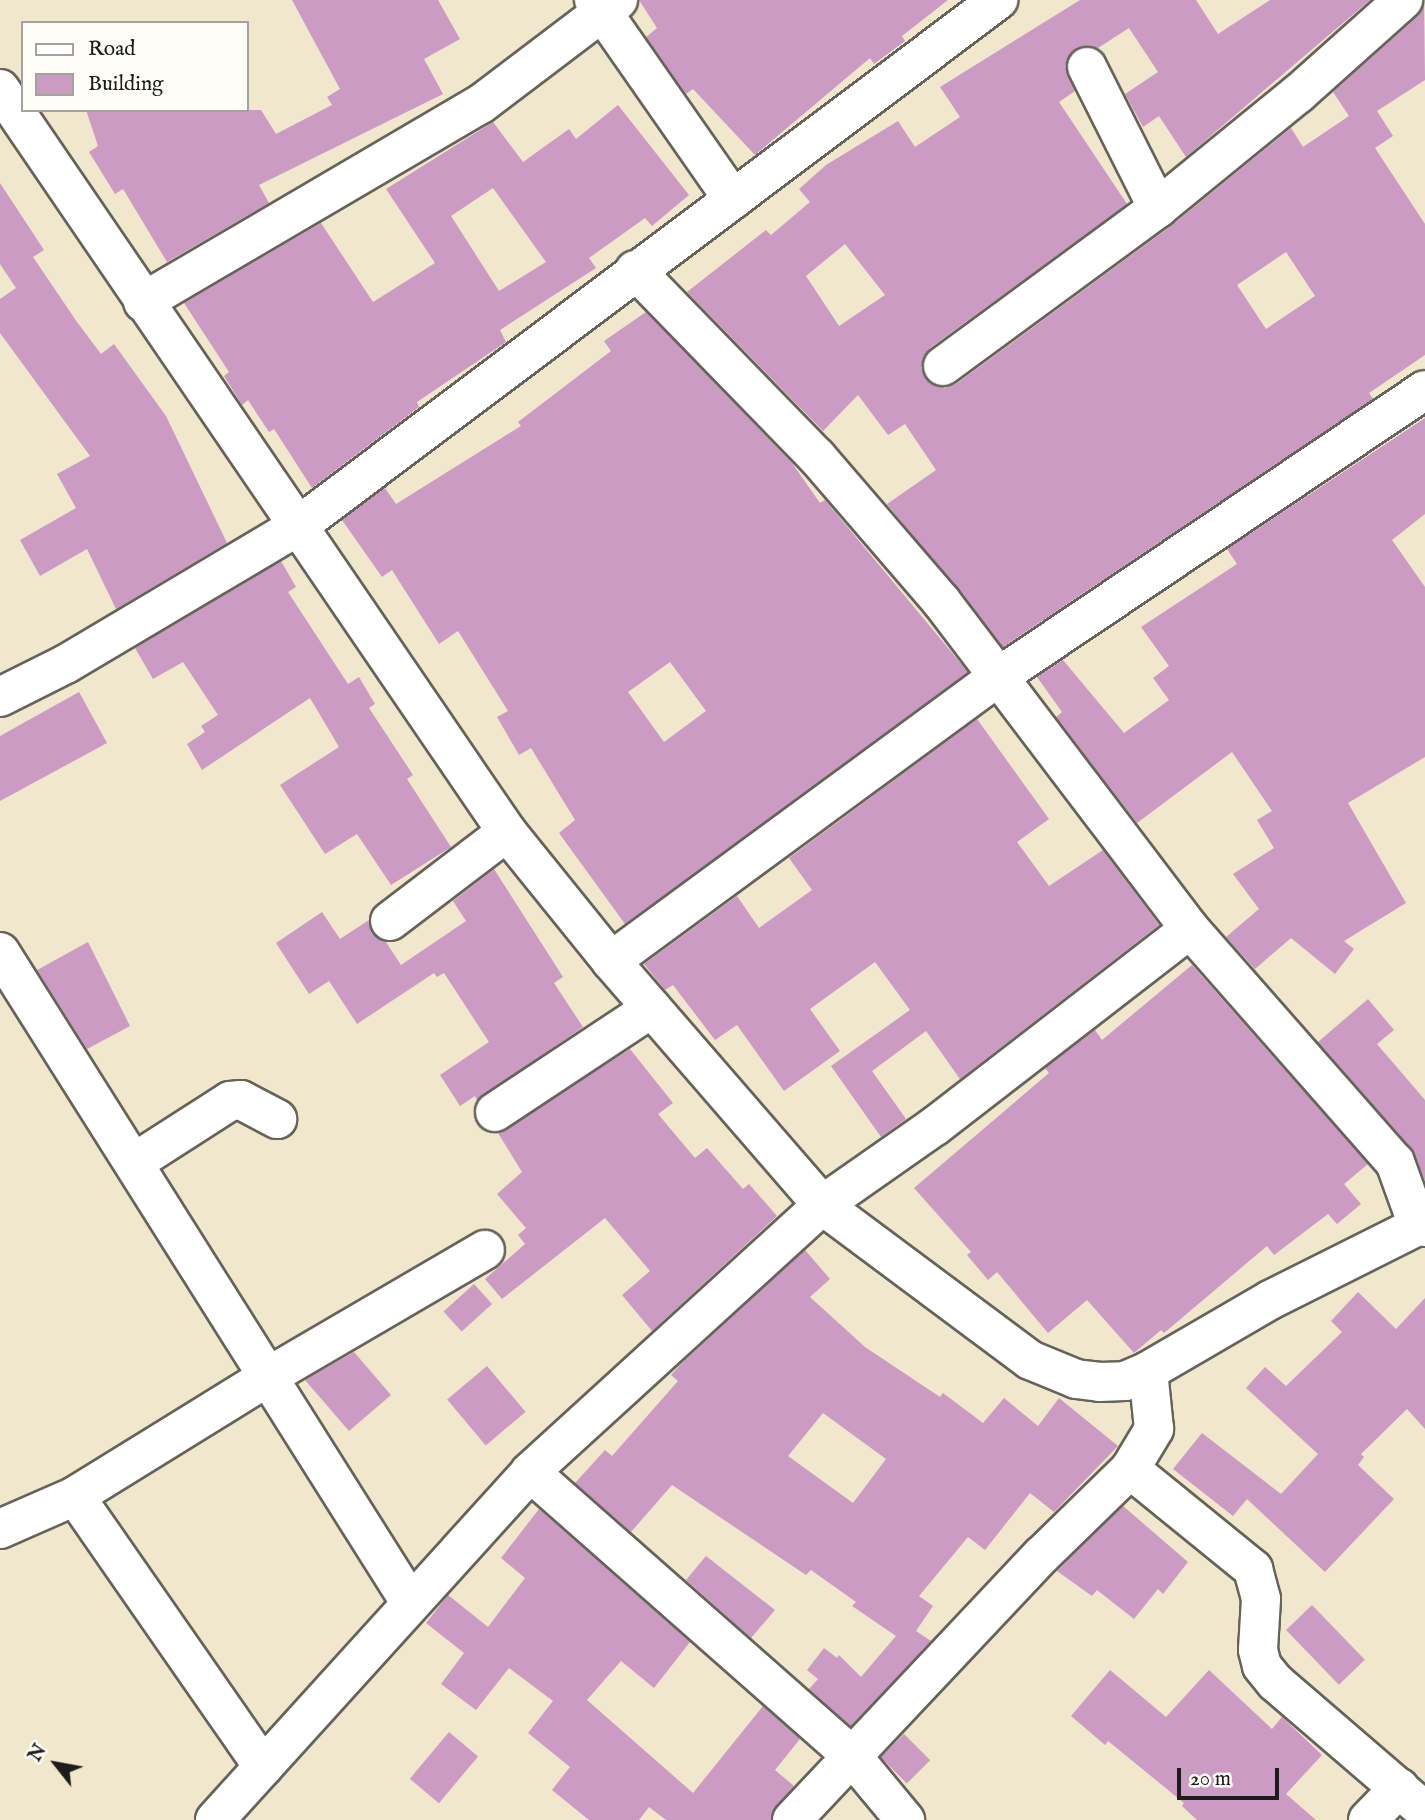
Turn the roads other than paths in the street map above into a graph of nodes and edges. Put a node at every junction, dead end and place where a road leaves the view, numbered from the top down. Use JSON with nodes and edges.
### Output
{"nodes":[{"id":1,"x":998,"y":0,"type":"edge"},
{"id":2,"x":1403,"y":0,"type":"edge"},
{"id":3,"x":591,"y":16,"type":"edge"},
{"id":4,"x":1087,"y":67,"type":"dead end"},
{"id":5,"x":0,"y":89,"type":"edge"},
{"id":6,"x":11,"y":129,"type":"edge"},
{"id":7,"x":1158,"y":208,"type":"junction"},
{"id":8,"x":720,"y":210,"type":"junction"},
{"id":9,"x":635,"y":270,"type":"junction"},
{"id":10,"x":143,"y":302,"type":"junction"},
{"id":11,"x":943,"y":366,"type":"dead end"},
{"id":12,"x":1425,"y":390,"type":"edge"},
{"id":13,"x":298,"y":526,"type":"junction"},
{"id":14,"x":998,"y":677,"type":"junction"},
{"id":15,"x":0,"y":697,"type":"edge"},
{"id":16,"x":507,"y":832,"type":"junction"},
{"id":17,"x":390,"y":921,"type":"dead end"},
{"id":18,"x":1190,"y":929,"type":"junction"},
{"id":19,"x":0,"y":952,"type":"edge"},
{"id":20,"x":611,"y":961,"type":"junction"},
{"id":21,"x":652,"y":1008,"type":"junction"},
{"id":22,"x":495,"y":1112,"type":"dead end"},
{"id":23,"x":277,"y":1119,"type":"dead end"},
{"id":24,"x":135,"y":1162,"type":"junction"},
{"id":25,"x":822,"y":1205,"type":"junction"},
{"id":26,"x":1422,"y":1226,"type":"edge"},
{"id":27,"x":485,"y":1250,"type":"dead end"},
{"id":28,"x":1148,"y":1371,"type":"junction"},
{"id":29,"x":268,"y":1376,"type":"junction"},
{"id":30,"x":1130,"y":1469,"type":"junction"},
{"id":31,"x":530,"y":1472,"type":"junction"},
{"id":32,"x":75,"y":1496,"type":"junction"},
{"id":33,"x":0,"y":1529,"type":"edge"},
{"id":34,"x":410,"y":1602,"type":"junction"},
{"id":35,"x":851,"y":1755,"type":"junction"},
{"id":36,"x":263,"y":1767,"type":"junction"},
{"id":37,"x":1412,"y":1799,"type":"edge"},
{"id":38,"x":215,"y":1820,"type":"edge"},
{"id":39,"x":792,"y":1820,"type":"edge"},
{"id":40,"x":905,"y":1820,"type":"edge"},
{"id":41,"x":1368,"y":1820,"type":"edge"}],
"edges":[{"from":1,"to":8,"type":"street"},
{"from":2,"to":7,"type":"street"},
{"from":3,"to":8,"type":"street"},
{"from":3,"to":10,"type":"street"},
{"from":4,"to":7,"type":"street"},
{"from":5,"to":6,"type":"street"},
{"from":6,"to":10,"type":"street"},
{"from":7,"to":11,"type":"street"},
{"from":8,"to":9,"type":"street"},
{"from":9,"to":13,"type":"street"},
{"from":9,"to":14,"type":"street"},
{"from":10,"to":13,"type":"street"},
{"from":12,"to":14,"type":"street"},
{"from":13,"to":15,"type":"street"},
{"from":13,"to":16,"type":"street"},
{"from":14,"to":18,"type":"street"},
{"from":14,"to":20,"type":"street"},
{"from":16,"to":17,"type":"street"},
{"from":16,"to":20,"type":"street"},
{"from":18,"to":25,"type":"street"},
{"from":18,"to":26,"type":"street"},
{"from":19,"to":24,"type":"street"},
{"from":20,"to":21,"type":"street"},
{"from":21,"to":22,"type":"street"},
{"from":21,"to":25,"type":"street"},
{"from":23,"to":24,"type":"street"},
{"from":24,"to":29,"type":"street"},
{"from":25,"to":28,"type":"street"},
{"from":25,"to":31,"type":"street"},
{"from":26,"to":28,"type":"street"},
{"from":27,"to":29,"type":"street"},
{"from":28,"to":30,"type":"street"},
{"from":29,"to":32,"type":"street"},
{"from":29,"to":34,"type":"street"},
{"from":30,"to":35,"type":"street"},
{"from":30,"to":37,"type":"street"},
{"from":31,"to":34,"type":"street"},
{"from":31,"to":35,"type":"street"},
{"from":32,"to":33,"type":"street"},
{"from":32,"to":36,"type":"street"},
{"from":34,"to":36,"type":"street"},
{"from":35,"to":39,"type":"street"},
{"from":35,"to":40,"type":"street"},
{"from":36,"to":38,"type":"street"},
{"from":37,"to":41,"type":"street"}]}
